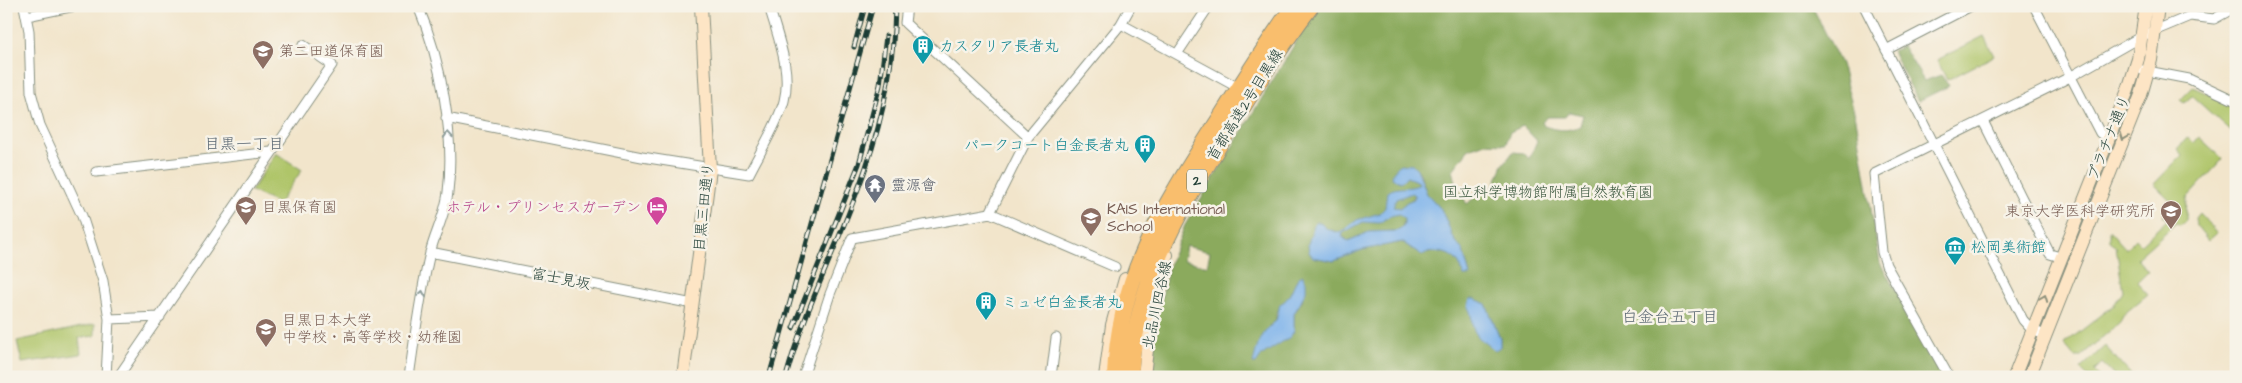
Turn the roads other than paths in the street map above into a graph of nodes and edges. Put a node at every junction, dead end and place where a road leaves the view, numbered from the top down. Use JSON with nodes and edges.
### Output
{"nodes":[{"id":1,"x":24,"y":6,"type":"edge"},
{"id":2,"x":75,"y":6,"type":"edge"},
{"id":3,"x":418,"y":6,"type":"edge"},
{"id":4,"x":701,"y":6,"type":"edge"},
{"id":5,"x":769,"y":6,"type":"edge"},
{"id":6,"x":907,"y":6,"type":"edge"},
{"id":7,"x":1132,"y":6,"type":"edge"},
{"id":8,"x":1209,"y":6,"type":"edge"},
{"id":9,"x":1290,"y":6,"type":"edge"},
{"id":10,"x":1294,"y":6,"type":"edge"},
{"id":11,"x":1311,"y":6,"type":"edge"},
{"id":12,"x":1319,"y":6,"type":"edge"},
{"id":13,"x":1864,"y":6,"type":"edge"},
{"id":14,"x":1971,"y":6,"type":"edge"},
{"id":15,"x":2034,"y":6,"type":"edge"},
{"id":16,"x":2146,"y":6,"type":"edge"},
{"id":17,"x":2158,"y":6,"type":"edge"},
{"id":18,"x":2236,"y":7,"type":"edge"},
{"id":19,"x":27,"y":16,"type":"junction"},
{"id":20,"x":1121,"y":24,"type":"junction"},
{"id":21,"x":2156,"y":32,"type":"junction"},
{"id":22,"x":2142,"y":36,"type":"junction"},
{"id":23,"x":303,"y":45,"type":"dead end"},
{"id":24,"x":1886,"y":50,"type":"junction"},
{"id":25,"x":1177,"y":54,"type":"junction"},
{"id":26,"x":2135,"y":70,"type":"junction"},
{"id":27,"x":2149,"y":70,"type":"junction"},
{"id":28,"x":2070,"y":77,"type":"junction"},
{"id":29,"x":1237,"y":86,"type":"junction"},
{"id":30,"x":2236,"y":101,"type":"edge"},
{"id":31,"x":446,"y":118,"type":"junction"},
{"id":32,"x":1983,"y":121,"type":"junction"},
{"id":33,"x":1028,"y":137,"type":"junction"},
{"id":34,"x":2109,"y":138,"type":"junction"},
{"id":35,"x":1934,"y":145,"type":"junction"},
{"id":36,"x":271,"y":152,"type":"junction"},
{"id":37,"x":710,"y":169,"type":"junction"},
{"id":38,"x":96,"y":172,"type":"dead end"},
{"id":39,"x":990,"y":213,"type":"junction"},
{"id":40,"x":430,"y":252,"type":"junction"},
{"id":41,"x":2060,"y":258,"type":"junction"},
{"id":42,"x":1147,"y":263,"type":"junction"},
{"id":43,"x":1115,"y":267,"type":"dead end"},
{"id":44,"x":693,"y":304,"type":"junction"},
{"id":45,"x":160,"y":317,"type":"junction"},
{"id":46,"x":109,"y":319,"type":"junction"},
{"id":47,"x":2032,"y":330,"type":"junction"},
{"id":48,"x":2044,"y":335,"type":"junction"},
{"id":49,"x":1056,"y":338,"type":"dead end"},
{"id":50,"x":106,"y":377,"type":"edge"},
{"id":51,"x":118,"y":377,"type":"edge"},
{"id":52,"x":409,"y":377,"type":"edge"},
{"id":53,"x":683,"y":377,"type":"edge"},
{"id":54,"x":803,"y":377,"type":"edge"},
{"id":55,"x":1051,"y":377,"type":"edge"},
{"id":56,"x":1106,"y":377,"type":"edge"},
{"id":57,"x":1115,"y":377,"type":"edge"},
{"id":58,"x":1130,"y":377,"type":"edge"},
{"id":59,"x":1143,"y":377,"type":"edge"},
{"id":60,"x":1949,"y":377,"type":"edge"},
{"id":61,"x":2014,"y":377,"type":"edge"},
{"id":62,"x":2028,"y":377,"type":"edge"}],
"edges":[{"from":1,"to":19,"type":"street"},
{"from":2,"to":19,"type":"street"},
{"from":3,"to":31,"type":"street"},
{"from":4,"to":37,"type":"main road","name":"目黒三田通り"},
{"from":5,"to":37,"type":"street"},
{"from":6,"to":33,"type":"street"},
{"from":7,"to":20,"type":"street"},
{"from":8,"to":25,"type":"street"},
{"from":9,"to":29,"type":"main road","name":"北品川四谷線"},
{"from":10,"to":42,"type":"highway","name":"首都高速2号目黒線","number":"2"},
{"from":11,"to":42,"type":"highway","name":"首都高速2号目黒線","number":"2"},
{"from":12,"to":59,"type":"main road","name":"北品川四谷線"},
{"from":13,"to":24,"type":"street"},
{"from":14,"to":24,"type":"street"},
{"from":15,"to":28,"type":"street"},
{"from":16,"to":22,"type":"main road","name":"プラチナ通り"},
{"from":17,"to":21,"type":"main road","name":"プラチナ通り"},
{"from":18,"to":21,"type":"street"},
{"from":19,"to":46,"type":"street"},
{"from":20,"to":25,"type":"street"},
{"from":20,"to":33,"type":"street"},
{"from":21,"to":22,"type":"street"},
{"from":21,"to":27,"type":"main road","name":"プラチナ通り"},
{"from":22,"to":26,"type":"main road","name":"プラチナ通り"},
{"from":22,"to":28,"type":"street"},
{"from":23,"to":36,"type":"street"},
{"from":24,"to":35,"type":"street"},
{"from":25,"to":29,"type":"street"},
{"from":26,"to":27,"type":"street"},
{"from":26,"to":34,"type":"main road","name":"プラチナ通り"},
{"from":27,"to":30,"type":"street"},
{"from":27,"to":48,"type":"main road","name":"プラチナ通り","one_way":true},
{"from":28,"to":32,"type":"street"},
{"from":28,"to":34,"type":"street"},
{"from":29,"to":56,"type":"main road","name":"北品川四谷線"},
{"from":31,"to":37,"type":"street"},
{"from":40,"to":31,"type":"street","one_way":true},
{"from":32,"to":35,"type":"street"},
{"from":32,"to":41,"type":"street"},
{"from":33,"to":39,"type":"street"},
{"from":34,"to":41,"type":"main road","name":"プラチナ通り"},
{"from":35,"to":47,"type":"street"},
{"from":35,"to":60,"type":"street"},
{"from":36,"to":38,"type":"street"},
{"from":36,"to":45,"type":"street"},
{"from":37,"to":44,"type":"main road","name":"目黒三田通り"},
{"from":39,"to":43,"type":"street"},
{"from":39,"to":54,"type":"street"},
{"from":40,"to":44,"type":"street","name":"富士見坂"},
{"from":52,"to":40,"type":"street","one_way":true},
{"from":47,"to":41,"type":"main road","name":"プラチナ通り","one_way":true},
{"from":42,"to":56,"type":"highway"},
{"from":42,"to":57,"type":"highway","name":"首都高速2号目黒線","number":"2"},
{"from":42,"to":58,"type":"highway","name":"首都高速2号目黒線","number":"2"},
{"from":42,"to":59,"type":"highway"},
{"from":44,"to":53,"type":"main road","name":"目黒三田通り"},
{"from":45,"to":46,"type":"street"},
{"from":45,"to":51,"type":"street"},
{"from":46,"to":50,"type":"street"},
{"from":47,"to":48,"type":"street"},
{"from":47,"to":61,"type":"main road","name":"プラチナ通り"},
{"from":48,"to":62,"type":"main road","name":"プラチナ通り"},
{"from":49,"to":55,"type":"street"}]}
